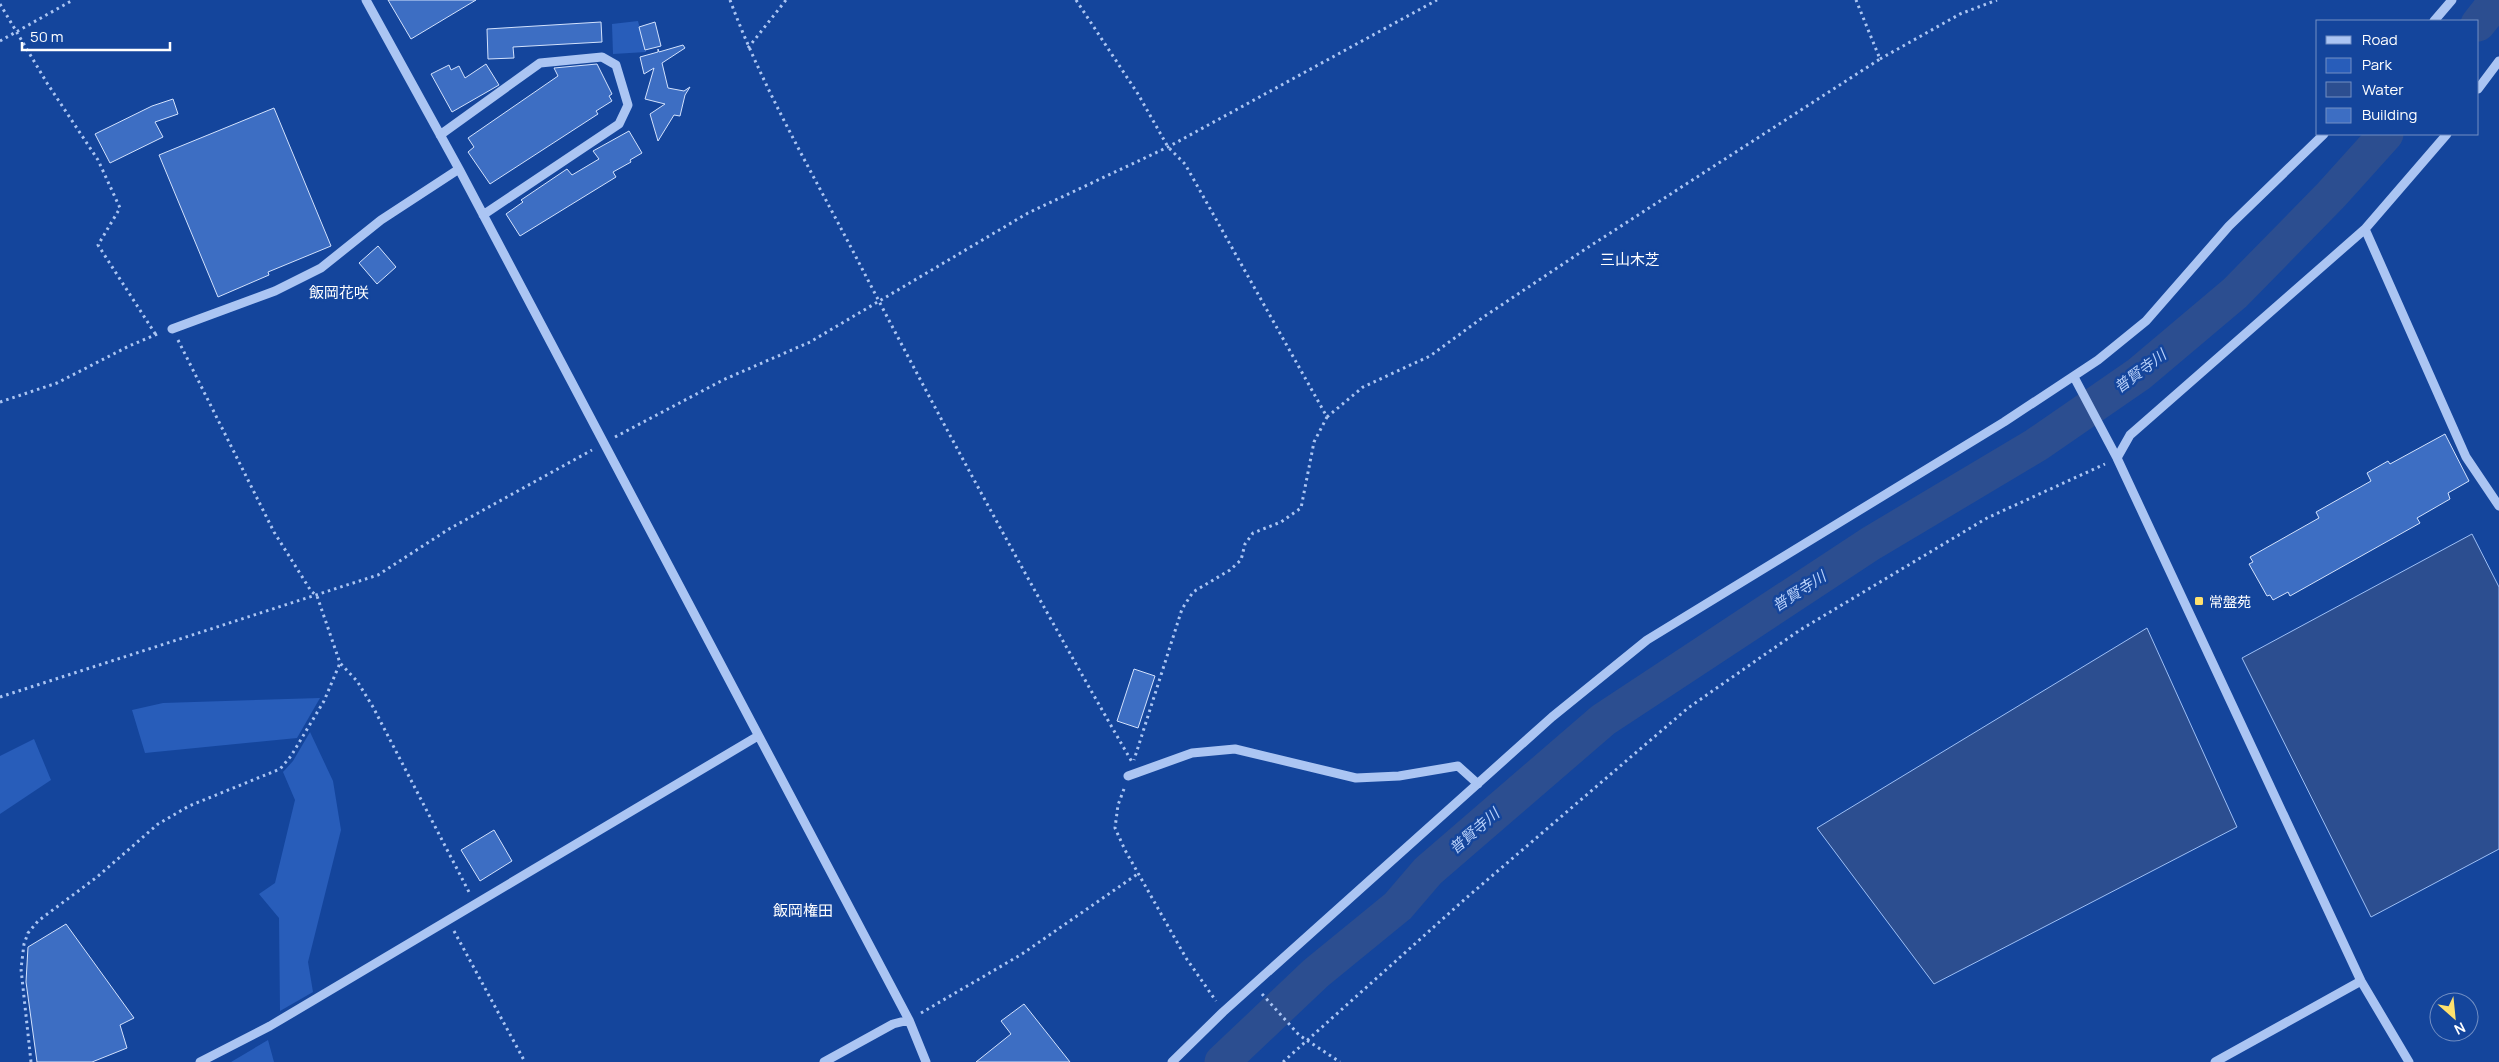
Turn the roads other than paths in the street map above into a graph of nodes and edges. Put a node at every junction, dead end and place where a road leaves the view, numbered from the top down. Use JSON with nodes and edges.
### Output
{"nodes":[{"id":1,"x":366,"y":0,"type":"edge"},
{"id":2,"x":2452,"y":0,"type":"edge"},
{"id":3,"x":2435,"y":20,"type":"edge"},
{"id":4,"x":2499,"y":61,"type":"edge"},
{"id":5,"x":2479,"y":88,"type":"edge"},
{"id":6,"x":440,"y":135,"type":"junction"},
{"id":7,"x":2323,"y":135,"type":"edge"},
{"id":8,"x":2446,"y":135,"type":"edge"},
{"id":9,"x":459,"y":169,"type":"junction"},
{"id":10,"x":483,"y":215,"type":"junction"},
{"id":11,"x":2365,"y":229,"type":"junction"},
{"id":12,"x":172,"y":329,"type":"road end"},
{"id":13,"x":2074,"y":376,"type":"junction"},
{"id":14,"x":2117,"y":458,"type":"junction"},
{"id":15,"x":2499,"y":506,"type":"edge"},
{"id":16,"x":758,"y":736,"type":"junction"},
{"id":17,"x":1128,"y":776,"type":"road end"},
{"id":18,"x":1478,"y":784,"type":"junction"},
{"id":19,"x":2361,"y":980,"type":"junction"},
{"id":20,"x":909,"y":1020,"type":"junction"},
{"id":21,"x":200,"y":1062,"type":"edge"},
{"id":22,"x":824,"y":1062,"type":"edge"},
{"id":23,"x":926,"y":1062,"type":"edge"},
{"id":24,"x":1172,"y":1062,"type":"edge"},
{"id":25,"x":2215,"y":1062,"type":"edge"},
{"id":26,"x":2409,"y":1062,"type":"edge"}],
"edges":[{"from":1,"to":6,"type":"street"},
{"from":2,"to":3,"type":"street"},
{"from":4,"to":5,"type":"street"},
{"from":6,"to":9,"type":"street"},
{"from":6,"to":10,"type":"street"},
{"from":7,"to":13,"type":"street"},
{"from":8,"to":11,"type":"street"},
{"from":9,"to":10,"type":"street"},
{"from":9,"to":12,"type":"street"},
{"from":10,"to":16,"type":"street"},
{"from":11,"to":14,"type":"street"},
{"from":11,"to":15,"type":"street"},
{"from":13,"to":14,"type":"street"},
{"from":13,"to":18,"type":"street"},
{"from":14,"to":19,"type":"street"},
{"from":16,"to":20,"type":"street"},
{"from":16,"to":21,"type":"street"},
{"from":17,"to":18,"type":"street"},
{"from":18,"to":24,"type":"street"},
{"from":19,"to":25,"type":"street"},
{"from":19,"to":26,"type":"street"},
{"from":20,"to":22,"type":"street"},
{"from":20,"to":23,"type":"street"}]}
